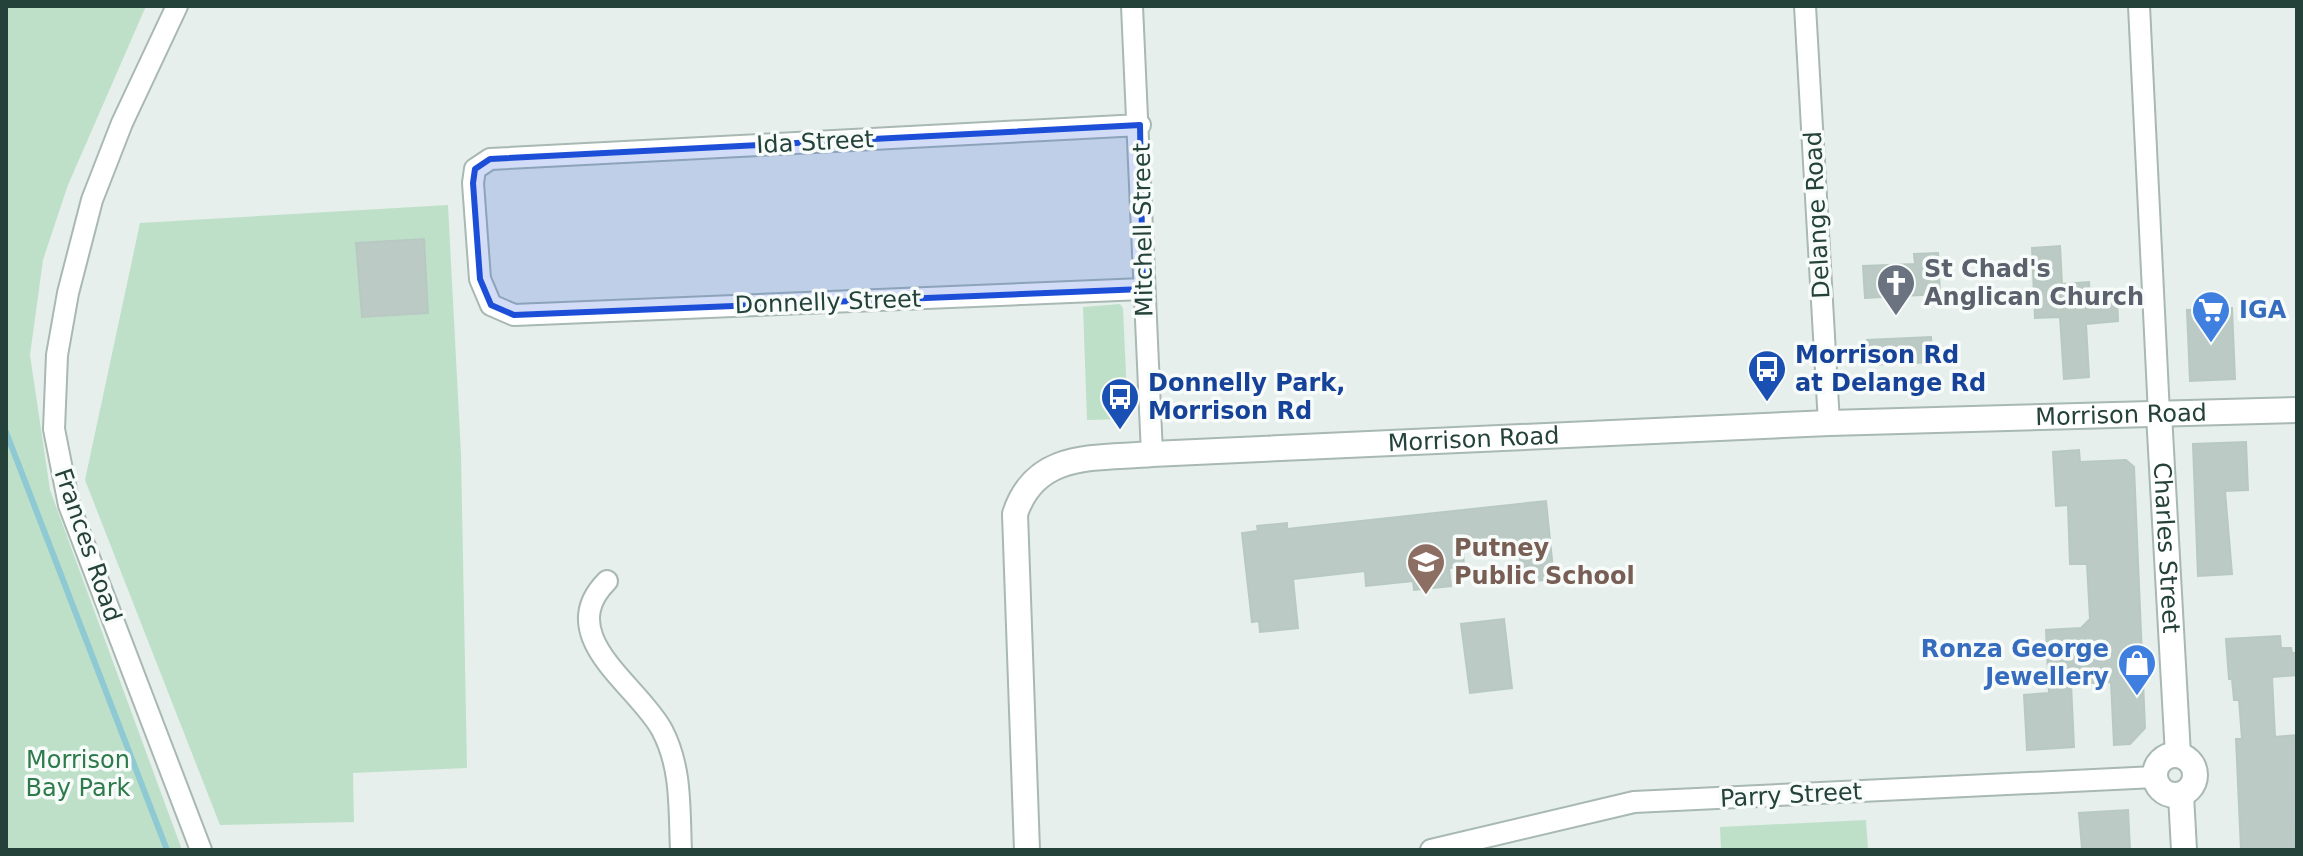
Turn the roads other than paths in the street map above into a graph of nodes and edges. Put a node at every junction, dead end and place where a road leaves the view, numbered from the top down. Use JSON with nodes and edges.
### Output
{"nodes":[{"id":1,"x":177,"y":6,"type":"edge"},
{"id":2,"x":1132,"y":6,"type":"edge"},
{"id":3,"x":1805,"y":6,"type":"edge"},
{"id":4,"x":2139,"y":6,"type":"edge"},
{"id":5,"x":1140,"y":125,"type":"junction"},
{"id":6,"x":1143,"y":289,"type":"junction"},
{"id":7,"x":514,"y":315,"type":"joint"},
{"id":8,"x":2297,"y":410,"type":"edge"},
{"id":9,"x":2159,"y":414,"type":"junction"},
{"id":10,"x":1829,"y":423,"type":"junction"},
{"id":11,"x":1152,"y":454,"type":"junction"},
{"id":12,"x":607,"y":581,"type":"dead end"},
{"id":13,"x":2178,"y":755,"type":"junction"},
{"id":14,"x":2155,"y":777,"type":"junction"},
{"id":15,"x":2181,"y":795,"type":"junction"},
{"id":16,"x":201,"y":850,"type":"edge"},
{"id":17,"x":681,"y":850,"type":"edge"},
{"id":18,"x":1027,"y":850,"type":"edge"},
{"id":19,"x":1431,"y":850,"type":"edge"},
{"id":20,"x":2184,"y":850,"type":"edge"}],
"edges":[{"from":1,"to":16,"type":"street","name":"Frances Road"},
{"from":2,"to":5,"type":"street","name":"Mitchell Street"},
{"from":3,"to":10,"type":"street","name":"Delange Road"},
{"from":4,"to":9,"type":"street","name":"Charles Street"},
{"from":5,"to":6,"type":"street","name":"Mitchell Street"},
{"from":5,"to":7,"type":"street","name":"Ida Street"},
{"from":6,"to":7,"type":"street","name":"Donnelly Street"},
{"from":6,"to":11,"type":"street","name":"Mitchell Street"},
{"from":8,"to":9,"type":"street","name":"Morrison Road"},
{"from":9,"to":10,"type":"street","name":"Morrison Road"},
{"from":9,"to":13,"type":"street","name":"Charles Street"},
{"from":10,"to":11,"type":"street","name":"Morrison Road"},
{"from":11,"to":18,"type":"street","name":"Morrison Road"},
{"from":12,"to":17,"type":"street"},
{"from":13,"to":14,"type":"street"},
{"from":13,"to":15,"type":"street"},
{"from":14,"to":15,"type":"street"},
{"from":14,"to":19,"type":"street","name":"Parry Street"},
{"from":15,"to":20,"type":"street"}]}
